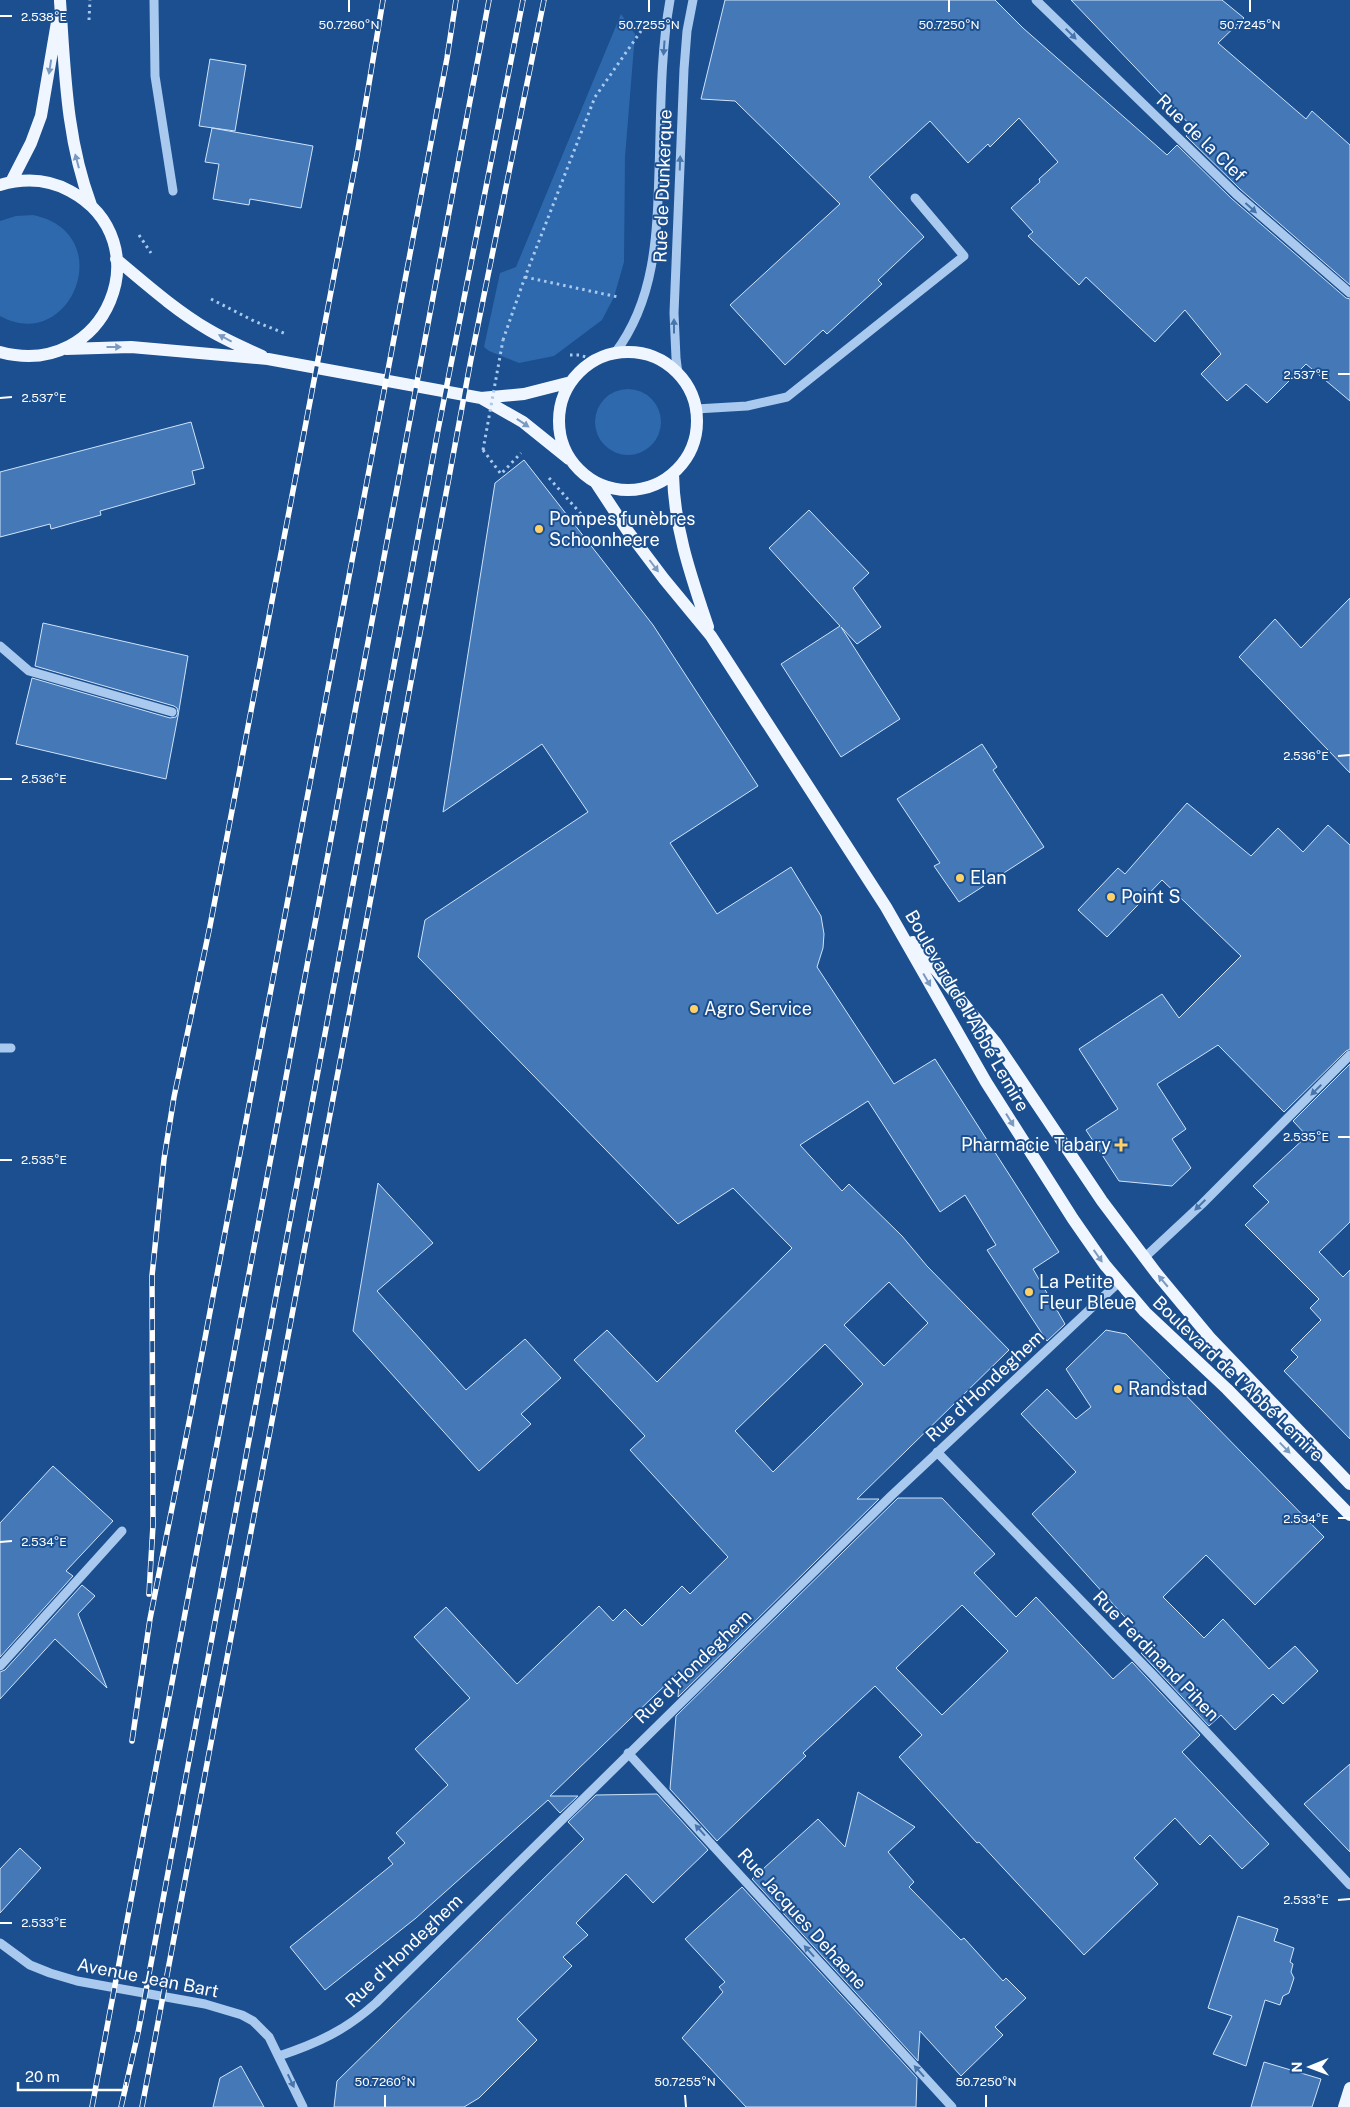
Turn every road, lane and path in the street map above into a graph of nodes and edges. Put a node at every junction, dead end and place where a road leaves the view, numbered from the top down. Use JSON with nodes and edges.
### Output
{"nodes":[{"id":1,"x":154,"y":0,"type":"edge"},
{"id":2,"x":693,"y":0,"type":"edge"},
{"id":3,"x":1036,"y":0,"type":"edge"},
{"id":4,"x":60,"y":1,"type":"edge"},
{"id":5,"x":670,"y":4,"type":"edge"},
{"id":6,"x":6,"y":184,"type":"edge"},
{"id":7,"x":174,"y":191,"type":"dead end"},
{"id":8,"x":915,"y":198,"type":"dead end"},
{"id":9,"x":92,"y":207,"type":"junction"},
{"id":10,"x":135,"y":230,"type":"dead end"},
{"id":11,"x":155,"y":257,"type":"dead end"},
{"id":12,"x":116,"y":259,"type":"junction"},
{"id":13,"x":525,"y":277,"type":"junction"},
{"id":14,"x":1350,"y":293,"type":"edge"},
{"id":15,"x":206,"y":296,"type":"dead end"},
{"id":16,"x":622,"y":298,"type":"dead end"},
{"id":17,"x":290,"y":336,"type":"dead end"},
{"id":18,"x":66,"y":349,"type":"junction"},
{"id":19,"x":0,"y":352,"type":"edge"},
{"id":20,"x":615,"y":353,"type":"junction"},
{"id":21,"x":566,"y":356,"type":"dead end"},
{"id":22,"x":268,"y":360,"type":"junction"},
{"id":23,"x":596,"y":360,"type":"junction"},
{"id":24,"x":491,"y":372,"type":"dead end"},
{"id":25,"x":499,"y":373,"type":"dead end"},
{"id":26,"x":678,"y":374,"type":"junction"},
{"id":27,"x":572,"y":382,"type":"junction"},
{"id":28,"x":481,"y":398,"type":"junction"},
{"id":29,"x":696,"y":409,"type":"junction"},
{"id":30,"x":526,"y":455,"type":"dead end"},
{"id":31,"x":572,"y":461,"type":"junction"},
{"id":32,"x":673,"y":474,"type":"junction"},
{"id":33,"x":547,"y":475,"type":"dead end"},
{"id":34,"x":596,"y":483,"type":"junction"},
{"id":35,"x":627,"y":530,"type":"junction"},
{"id":36,"x":711,"y":636,"type":"junction"},
{"id":37,"x":0,"y":646,"type":"edge"},
{"id":38,"x":172,"y":712,"type":"dead end"},
{"id":39,"x":886,"y":907,"type":"junction"},
{"id":40,"x":0,"y":1048,"type":"edge"},
{"id":41,"x":11,"y":1048,"type":"dead end"},
{"id":42,"x":1350,"y":1056,"type":"edge"},
{"id":43,"x":1144,"y":1258,"type":"junction"},
{"id":44,"x":1118,"y":1283,"type":"junction"},
{"id":45,"x":937,"y":1452,"type":"junction"},
{"id":46,"x":1350,"y":1484,"type":"edge"},
{"id":47,"x":1350,"y":1515,"type":"edge"},
{"id":48,"x":122,"y":1531,"type":"dead end"},
{"id":49,"x":0,"y":1666,"type":"edge"},
{"id":50,"x":628,"y":1753,"type":"junction"},
{"id":51,"x":1350,"y":1885,"type":"edge"},
{"id":52,"x":0,"y":1943,"type":"edge"},
{"id":53,"x":279,"y":2056,"type":"junction"},
{"id":54,"x":1350,"y":2088,"type":"edge"},
{"id":55,"x":949,"y":2106,"type":"edge"},
{"id":56,"x":303,"y":2107,"type":"edge"},
{"id":57,"x":1344,"y":2107,"type":"edge"}],
"edges":[{"from":1,"to":7,"type":"street"},
{"from":26,"to":2,"type":"street","name":"Rue de Dunkerque","one_way":true},
{"from":3,"to":14,"type":"street","name":"Rue de la Clef","one_way":true},
{"from":4,"to":6,"type":"main road","one_way":true},
{"from":9,"to":4,"type":"main road","one_way":true},
{"from":5,"to":13,"type":"path"},
{"from":5,"to":20,"type":"street","name":"Rue de Dunkerque","one_way":true},
{"from":6,"to":9,"type":"main road"},
{"from":8,"to":29,"type":"street"},
{"from":9,"to":12,"type":"main road"},
{"from":10,"to":11,"type":"path"},
{"from":12,"to":18,"type":"main road"},
{"from":22,"to":12,"type":"main road","one_way":true},
{"from":13,"to":16,"type":"path"},
{"from":13,"to":30,"type":"path","bridge":true},
{"from":15,"to":17,"type":"path"},
{"from":18,"to":19,"type":"main road"},
{"from":18,"to":22,"type":"main road","one_way":true},
{"from":20,"to":23,"type":"main road"},
{"from":20,"to":26,"type":"main road"},
{"from":21,"to":23,"type":"path"},
{"from":22,"to":28,"type":"main road"},
{"from":23,"to":27,"type":"main road"},
{"from":24,"to":25,"type":"path"},
{"from":26,"to":29,"type":"main road"},
{"from":27,"to":28,"type":"main road"},
{"from":27,"to":31,"type":"main road"},
{"from":28,"to":31,"type":"main road","one_way":true},
{"from":29,"to":32,"type":"main road"},
{"from":31,"to":34,"type":"main road"},
{"from":32,"to":34,"type":"main road"},
{"from":32,"to":36,"type":"main road","name":"Boulevard de l'Abbé Lemire"},
{"from":33,"to":35,"type":"path"},
{"from":34,"to":35,"type":"main road","name":"Boulevard de l'Abbé Lemire"},
{"from":35,"to":36,"type":"main road","name":"Boulevard de l'Abbé Lemire","one_way":true},
{"from":36,"to":39,"type":"main road","name":"Boulevard de l'Abbé Lemire"},
{"from":37,"to":38,"type":"street"},
{"from":39,"to":43,"type":"main road","name":"Boulevard de l'Abbé Lemire"},
{"from":39,"to":44,"type":"main road","name":"Boulevard de l'Abbé Lemire","one_way":true},
{"from":40,"to":41,"type":"street"},
{"from":42,"to":43,"type":"street","one_way":true},
{"from":46,"to":43,"type":"main road","name":"Boulevard de l'Abbé Lemire","one_way":true},
{"from":44,"to":45,"type":"street","name":"Rue d'Hondeghem"},
{"from":44,"to":47,"type":"main road","name":"Boulevard de l'Abbé Lemire","one_way":true},
{"from":45,"to":50,"type":"street","name":"Rue d'Hondeghem"},
{"from":45,"to":51,"type":"street","name":"Rue Ferdinand Pihen"},
{"from":48,"to":49,"type":"street"},
{"from":50,"to":53,"type":"street","name":"Rue d'Hondeghem"},
{"from":55,"to":50,"type":"street","name":"Rue Jacques Dehaene","one_way":true},
{"from":52,"to":53,"type":"street","name":"Avenue Jean Bart"},
{"from":53,"to":56,"type":"street","name":"Avenue Jean Bart","one_way":true},
{"from":54,"to":57,"type":"main road"}]}
